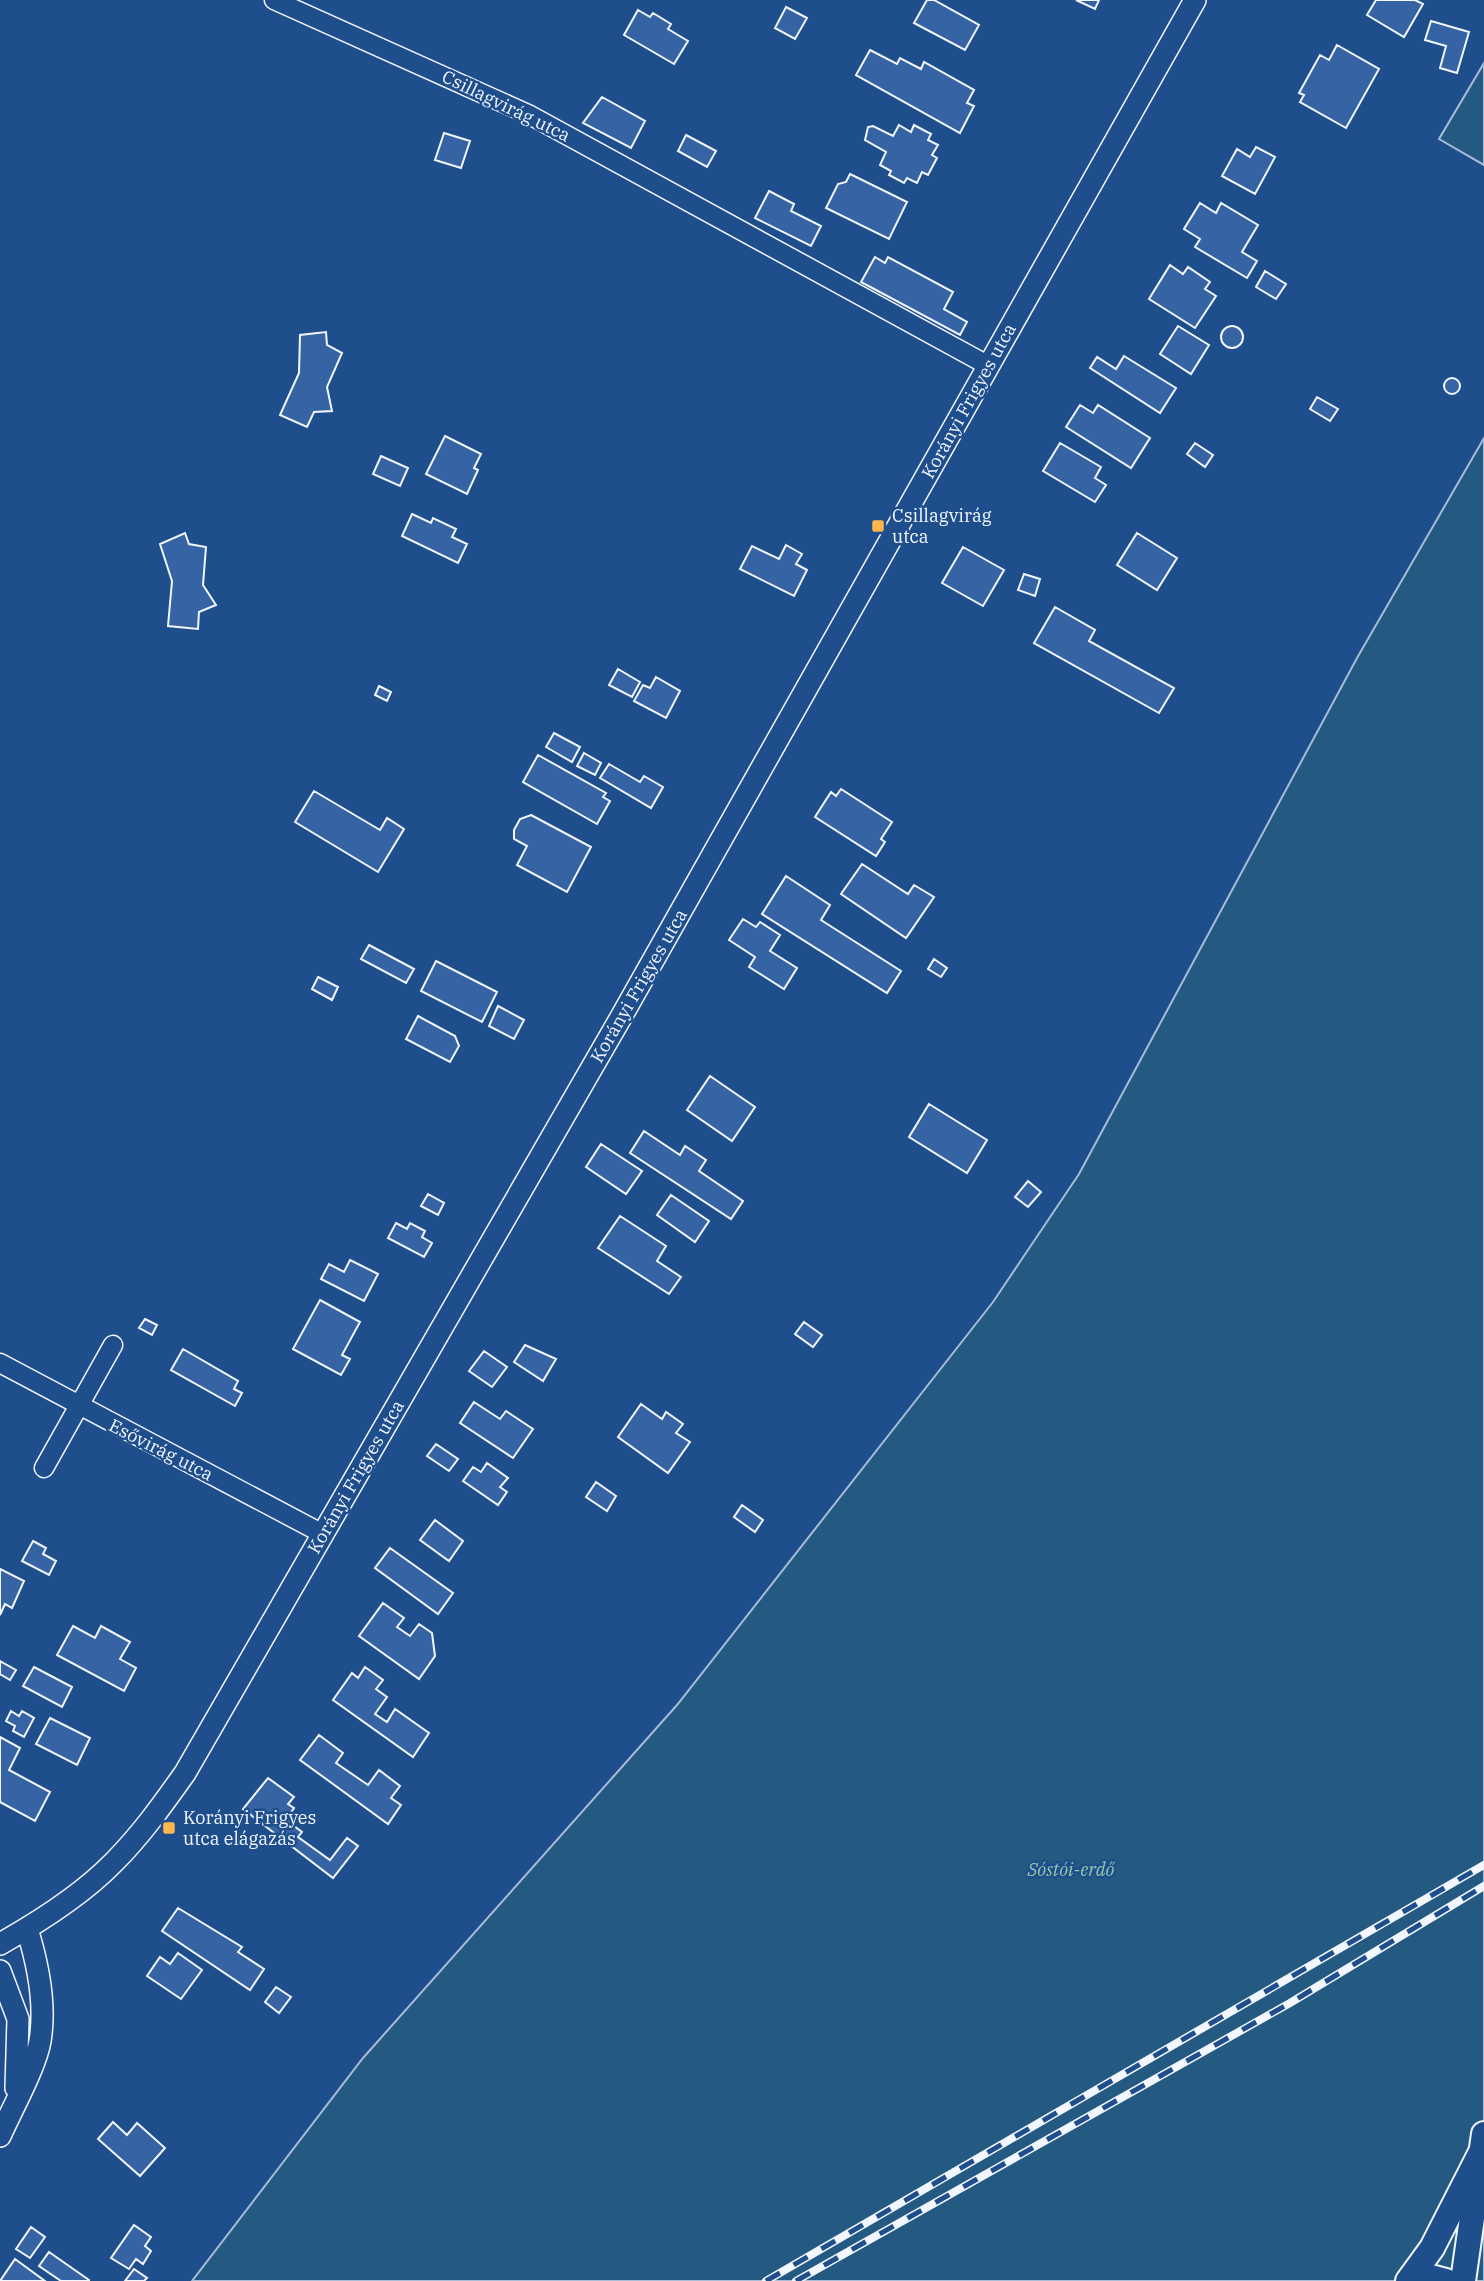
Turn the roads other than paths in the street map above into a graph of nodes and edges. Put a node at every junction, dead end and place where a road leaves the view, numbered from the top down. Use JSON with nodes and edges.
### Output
{"nodes":[{"id":1,"x":274,"y":0,"type":"edge"},
{"id":2,"x":1195,"y":0,"type":"edge"},
{"id":3,"x":989,"y":366,"type":"junction"},
{"id":4,"x":113,"y":1345,"type":"dead end"},
{"id":5,"x":0,"y":1363,"type":"edge"},
{"id":6,"x":78,"y":1406,"type":"junction"},
{"id":7,"x":44,"y":1468,"type":"dead end"},
{"id":8,"x":323,"y":1534,"type":"junction"},
{"id":9,"x":27,"y":1929,"type":"junction"},
{"id":10,"x":0,"y":1944,"type":"edge"},
{"id":11,"x":0,"y":1971,"type":"edge"},
{"id":12,"x":15,"y":2101,"type":"junction"},
{"id":13,"x":0,"y":2136,"type":"edge"},
{"id":14,"x":1483,"y":2143,"type":"edge"},
{"id":15,"x":1408,"y":2281,"type":"edge"},
{"id":16,"x":1446,"y":2281,"type":"edge"},
{"id":17,"x":1463,"y":2281,"type":"edge"}],
"edges":[{"from":1,"to":3,"type":"street","name":"Csillagvirág utca"},
{"from":2,"to":3,"type":"street","name":"Korányi Frigyes utca"},
{"from":3,"to":8,"type":"street","name":"Korányi Frigyes utca"},
{"from":4,"to":6,"type":"street"},
{"from":5,"to":6,"type":"street","name":"Esővirág utca"},
{"from":6,"to":7,"type":"street"},
{"from":6,"to":8,"type":"street","name":"Esővirág utca"},
{"from":8,"to":9,"type":"street","name":"Korányi Frigyes utca"},
{"from":9,"to":10,"type":"street","name":"Korányi Frigyes utca"},
{"from":9,"to":12,"type":"street"},
{"from":11,"to":12,"type":"street"},
{"from":12,"to":13,"type":"street"},
{"from":14,"to":15,"type":"main road"},
{"from":14,"to":17,"type":"main road"},
{"from":15,"to":16,"type":"main road"}]}
